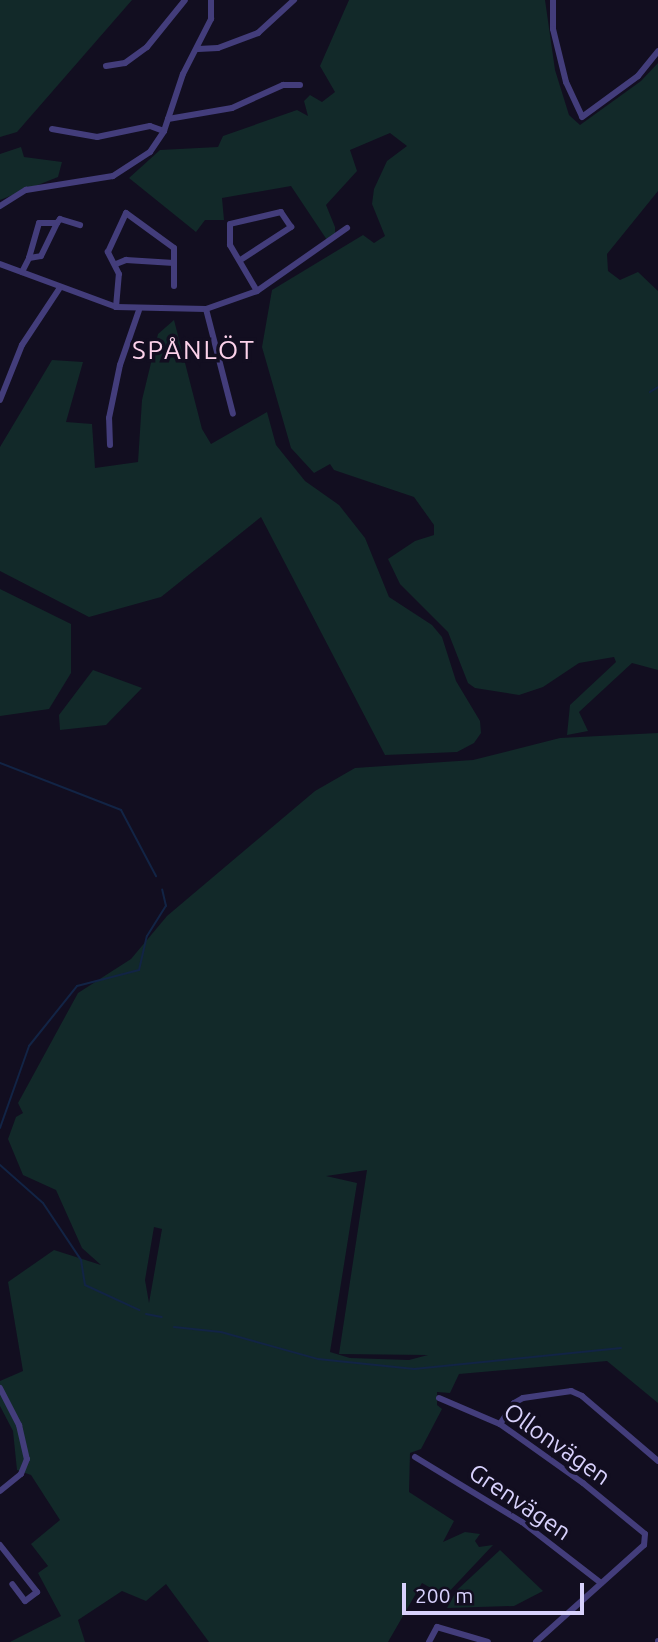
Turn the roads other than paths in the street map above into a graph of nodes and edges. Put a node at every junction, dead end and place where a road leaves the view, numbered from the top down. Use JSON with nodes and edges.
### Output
{"nodes":[{"id":1,"x":185,"y":0,"type":"edge"},
{"id":2,"x":211,"y":0,"type":"edge"},
{"id":3,"x":294,"y":0,"type":"edge"},
{"id":4,"x":552,"y":0,"type":"edge"},
{"id":5,"x":198,"y":49,"type":"junction"},
{"id":6,"x":658,"y":51,"type":"edge"},
{"id":7,"x":106,"y":66,"type":"dead end"},
{"id":8,"x":300,"y":85,"type":"dead end"},
{"id":9,"x":168,"y":119,"type":"junction"},
{"id":10,"x":52,"y":130,"type":"dead end"},
{"id":11,"x":164,"y":131,"type":"junction"},
{"id":12,"x":0,"y":206,"type":"edge"},
{"id":13,"x":57,"y":223,"type":"junction"},
{"id":14,"x":80,"y":225,"type":"dead end"},
{"id":15,"x":347,"y":228,"type":"dead end"},
{"id":16,"x":108,"y":252,"type":"junction"},
{"id":17,"x":29,"y":258,"type":"junction"},
{"id":18,"x":242,"y":259,"type":"junction"},
{"id":19,"x":103,"y":261,"type":"dead end"},
{"id":20,"x":174,"y":263,"type":"junction"},
{"id":21,"x":0,"y":264,"type":"edge"},
{"id":22,"x":116,"y":264,"type":"junction"},
{"id":23,"x":22,"y":272,"type":"junction"},
{"id":24,"x":174,"y":286,"type":"dead end"},
{"id":25,"x":59,"y":289,"type":"junction"},
{"id":26,"x":257,"y":291,"type":"junction"},
{"id":27,"x":116,"y":307,"type":"junction"},
{"id":28,"x":206,"y":309,"type":"junction"},
{"id":29,"x":139,"y":310,"type":"junction"},
{"id":30,"x":0,"y":400,"type":"edge"},
{"id":31,"x":233,"y":414,"type":"dead end"},
{"id":32,"x":110,"y":445,"type":"dead end"},
{"id":33,"x":0,"y":1388,"type":"edge"},
{"id":34,"x":439,"y":1398,"type":"dead end"},
{"id":35,"x":500,"y":1424,"type":"junction"},
{"id":36,"x":415,"y":1457,"type":"dead end"},
{"id":37,"x":658,"y":1461,"type":"edge"},
{"id":38,"x":0,"y":1491,"type":"edge"},
{"id":39,"x":0,"y":1545,"type":"edge"},
{"id":40,"x":601,"y":1583,"type":"junction"},
{"id":41,"x":12,"y":1584,"type":"dead end"},
{"id":42,"x":429,"y":1642,"type":"edge"},
{"id":43,"x":488,"y":1642,"type":"edge"},
{"id":44,"x":536,"y":1642,"type":"edge"}],
"edges":[{"from":1,"to":7,"type":"street"},
{"from":2,"to":5,"type":"street"},
{"from":3,"to":5,"type":"street"},
{"from":4,"to":6,"type":"street"},
{"from":5,"to":9,"type":"street"},
{"from":8,"to":9,"type":"street"},
{"from":9,"to":11,"type":"street"},
{"from":10,"to":11,"type":"street"},
{"from":11,"to":12,"type":"street"},
{"from":13,"to":14,"type":"street"},
{"from":13,"to":17,"type":"street"},
{"from":13,"to":17,"type":"street"},
{"from":15,"to":26,"type":"street"},
{"from":16,"to":19,"type":"street"},
{"from":16,"to":20,"type":"street"},
{"from":16,"to":22,"type":"street"},
{"from":17,"to":23,"type":"street"},
{"from":18,"to":18,"type":"street"},
{"from":18,"to":26,"type":"street"},
{"from":20,"to":22,"type":"street"},
{"from":20,"to":24,"type":"street"},
{"from":21,"to":23,"type":"street"},
{"from":22,"to":27,"type":"street"},
{"from":23,"to":25,"type":"street"},
{"from":25,"to":27,"type":"street"},
{"from":25,"to":30,"type":"street"},
{"from":26,"to":28,"type":"street"},
{"from":27,"to":29,"type":"street"},
{"from":28,"to":29,"type":"street"},
{"from":28,"to":31,"type":"street"},
{"from":29,"to":32,"type":"street"},
{"from":33,"to":38,"type":"street"},
{"from":34,"to":35,"type":"street","name":"Ollonvägen"},
{"from":35,"to":37,"type":"street"},
{"from":35,"to":40,"type":"street","name":"Ollonvägen"},
{"from":36,"to":40,"type":"street","name":"Grenvägen"},
{"from":39,"to":41,"type":"street"},
{"from":40,"to":44,"type":"street"},
{"from":42,"to":43,"type":"street"}]}
